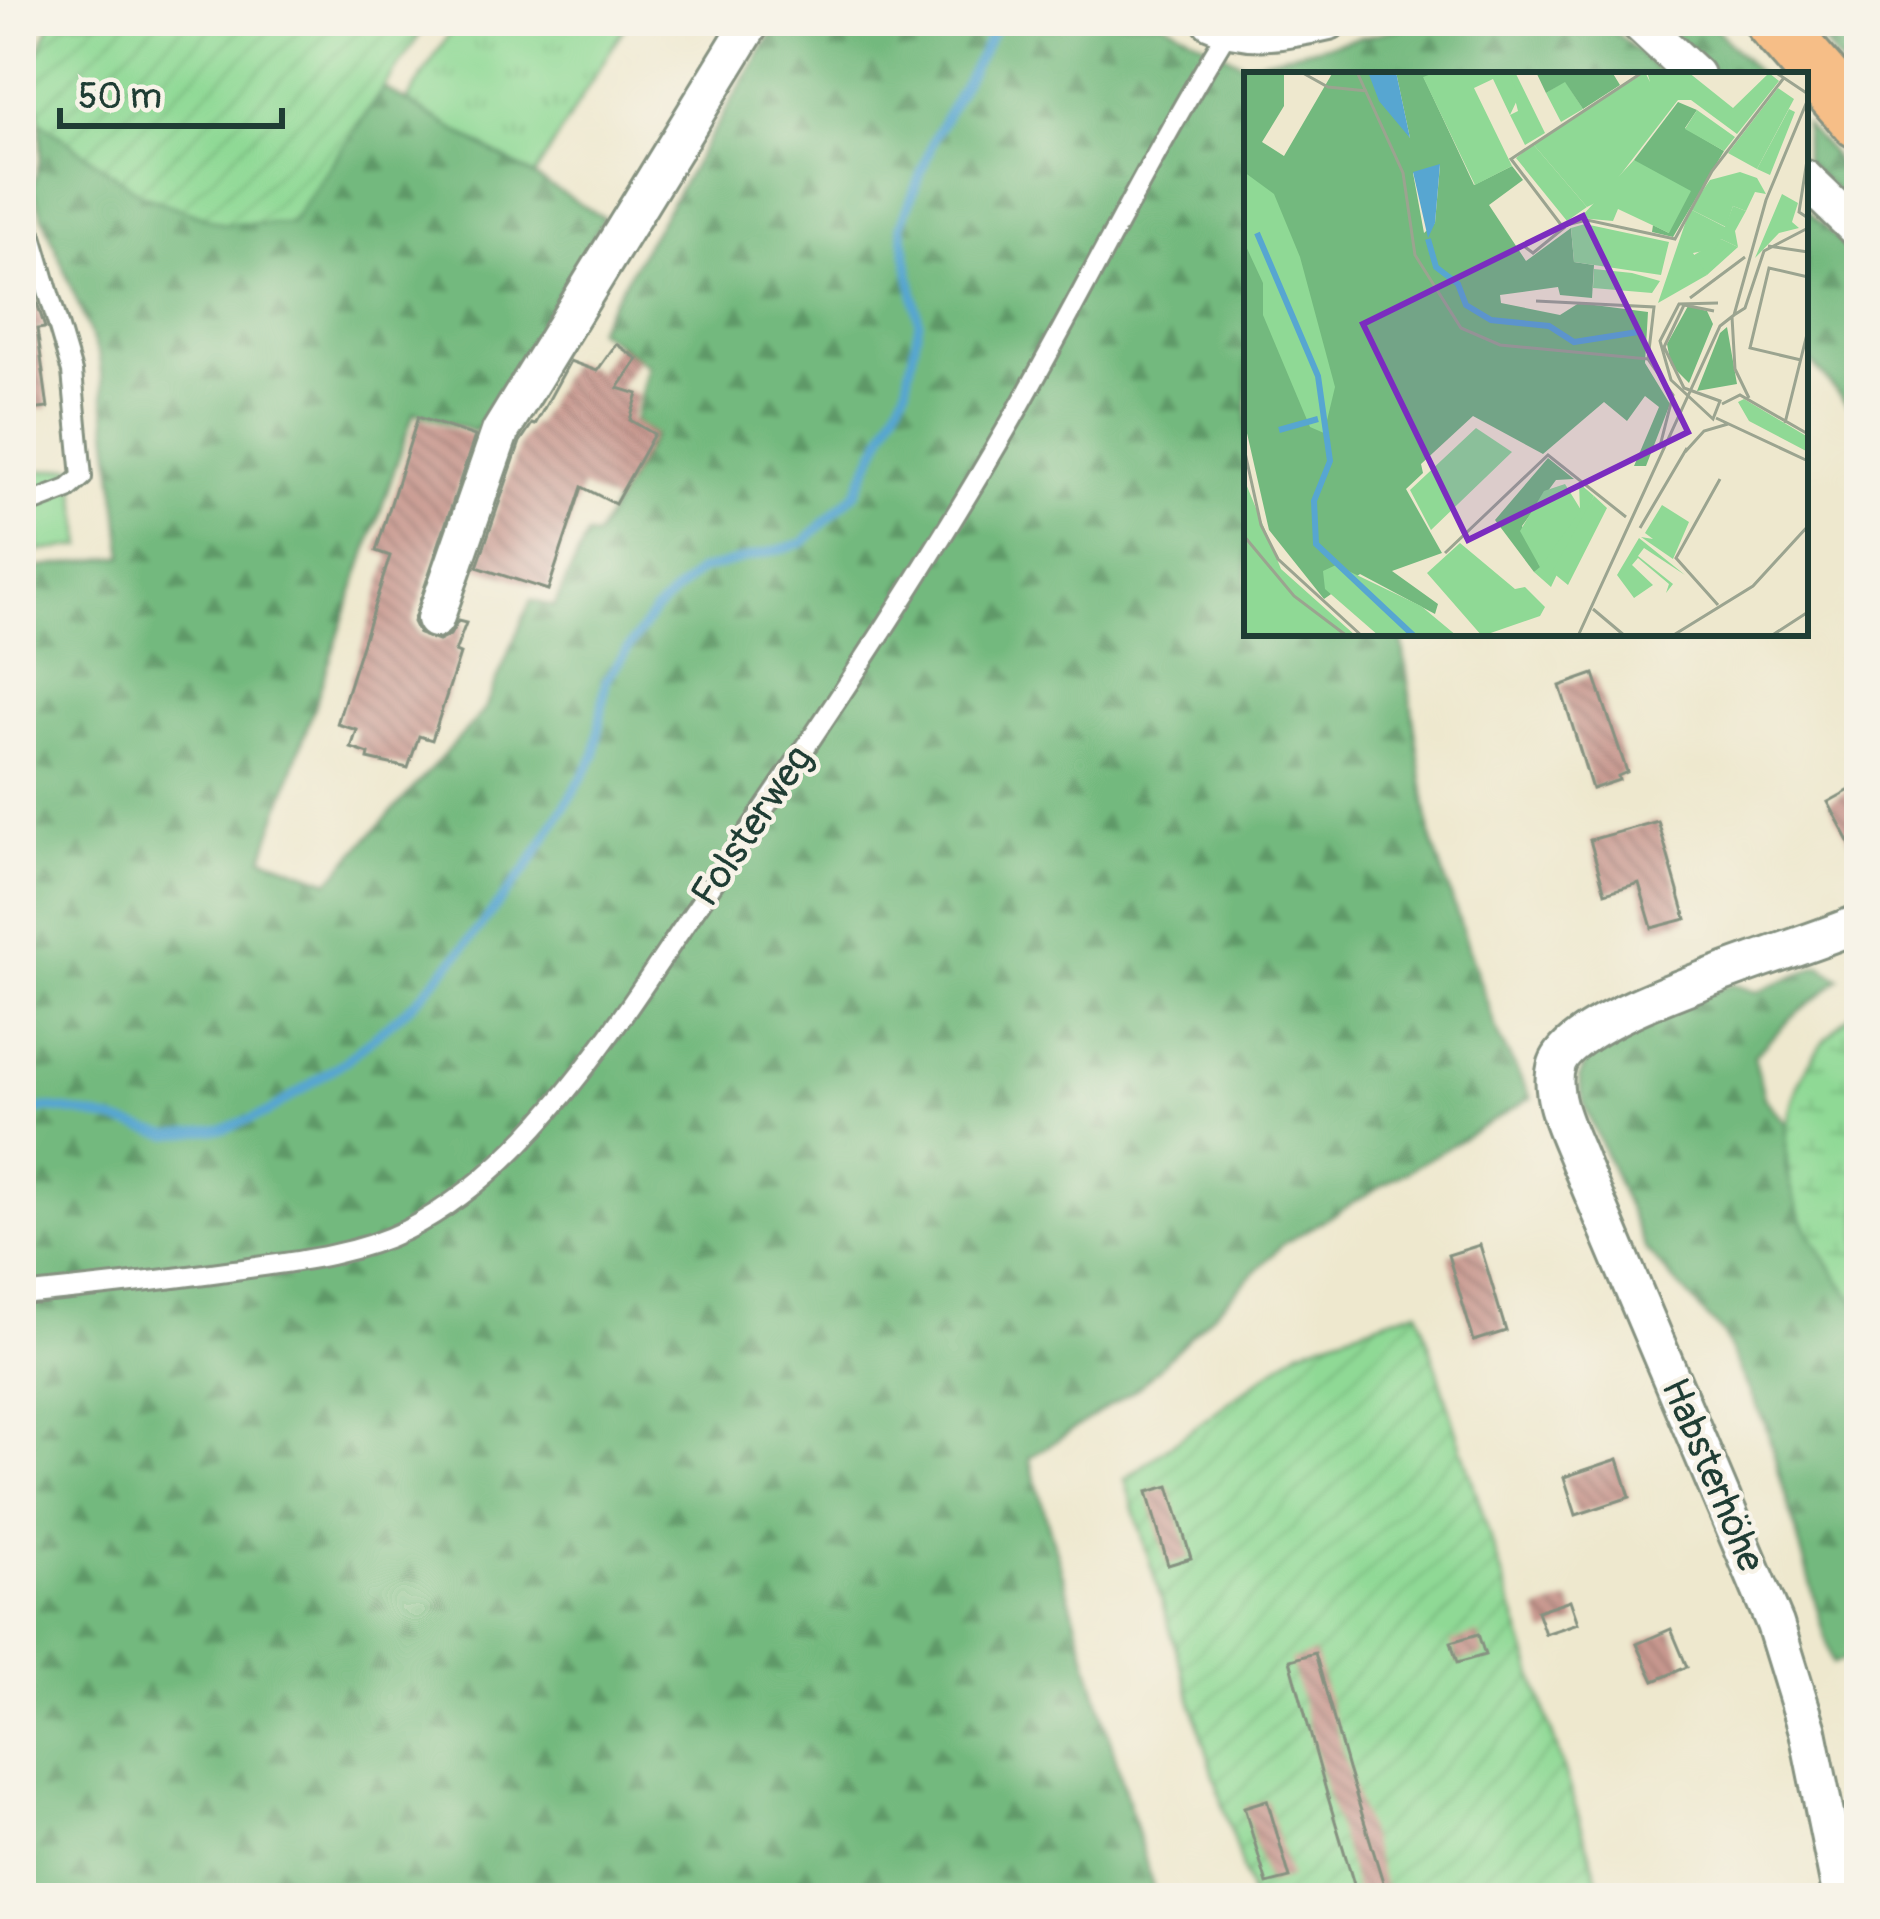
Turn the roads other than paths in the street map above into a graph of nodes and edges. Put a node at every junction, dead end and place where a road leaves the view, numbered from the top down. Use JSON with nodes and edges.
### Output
{"nodes":[{"id":1,"x":752,"y":21,"type":"edge"},
{"id":2,"x":1328,"y":21,"type":"edge"},
{"id":3,"x":1637,"y":21,"type":"edge"},
{"id":4,"x":1772,"y":21,"type":"edge"},
{"id":5,"x":1220,"y":25,"type":"edge"},
{"id":6,"x":1692,"y":72,"type":"edge"},
{"id":7,"x":1859,"y":121,"type":"edge"},
{"id":8,"x":1808,"y":182,"type":"edge"},
{"id":9,"x":21,"y":199,"type":"edge"},
{"id":10,"x":1859,"y":231,"type":"edge"},
{"id":11,"x":21,"y":507,"type":"edge"},
{"id":12,"x":435,"y":619,"type":"dead end"},
{"id":13,"x":1859,"y":923,"type":"edge"},
{"id":14,"x":21,"y":1295,"type":"edge"},
{"id":15,"x":1842,"y":1898,"type":"edge"}],
"edges":[{"from":1,"to":12,"type":"street"},
{"from":2,"to":5,"type":"street","name":"Folsterweg"},
{"from":3,"to":6,"type":"street"},
{"from":4,"to":7,"type":"main road"},
{"from":5,"to":14,"type":"lane","name":"Folsterweg"},
{"from":8,"to":10,"type":"street"},
{"from":9,"to":11,"type":"lane"},
{"from":13,"to":15,"type":"street","name":"Habsterhöhe"}]}
